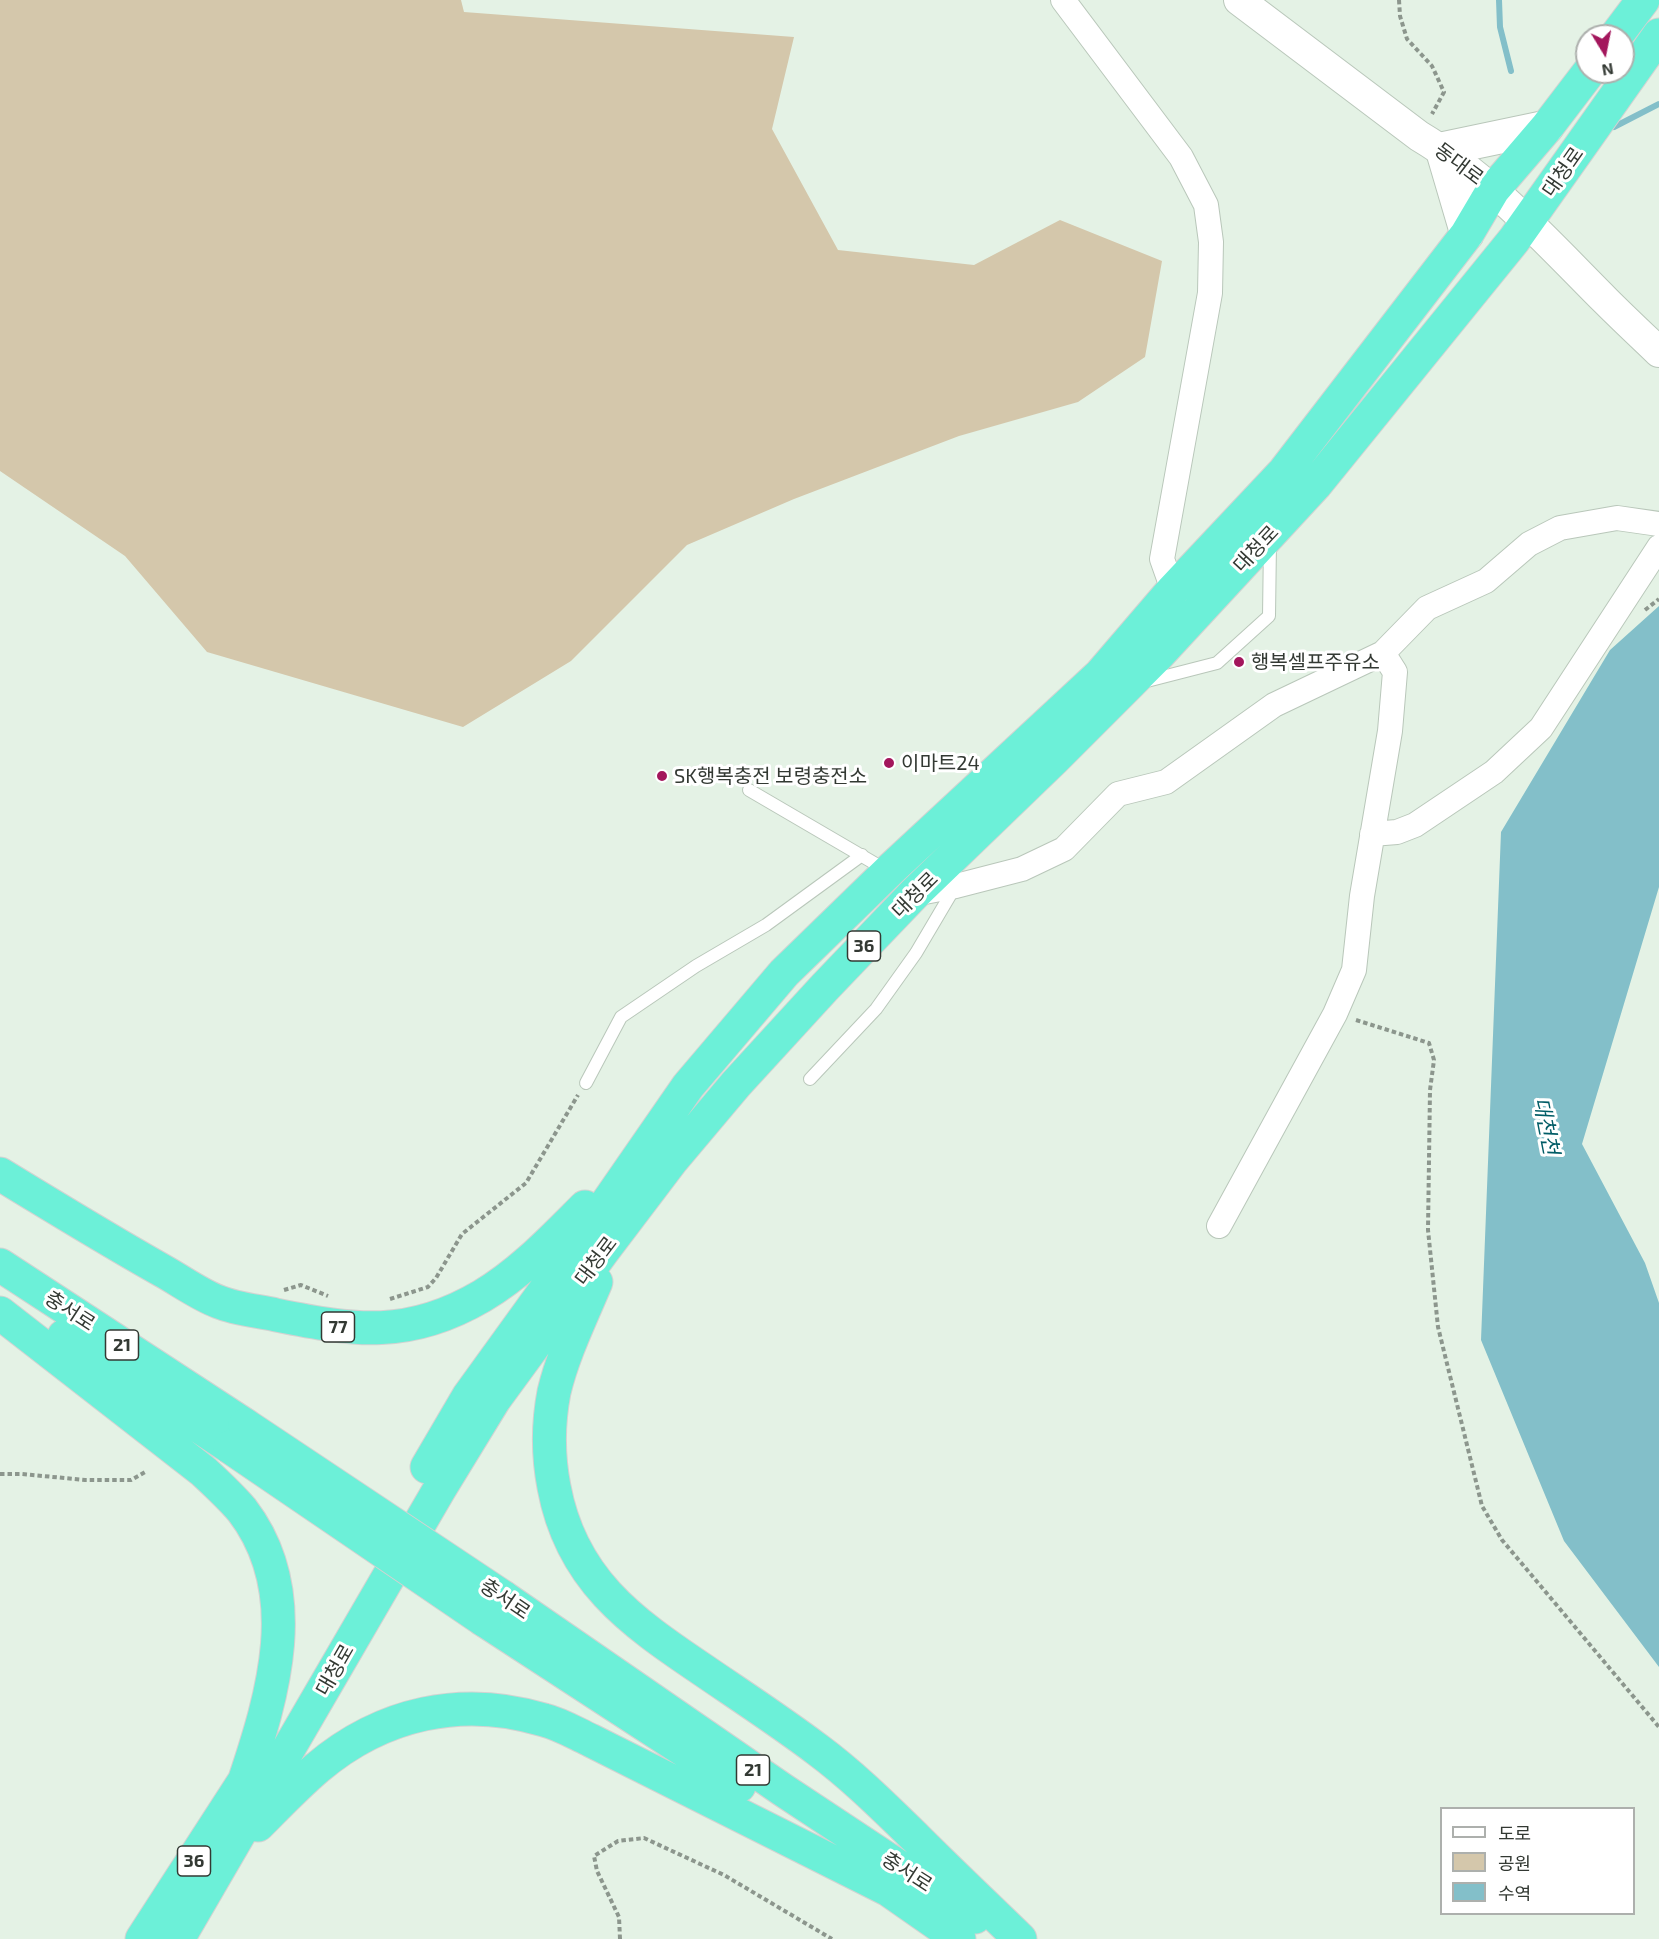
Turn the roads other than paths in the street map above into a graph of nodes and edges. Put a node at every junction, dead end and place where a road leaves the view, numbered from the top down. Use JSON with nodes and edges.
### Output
{"nodes":[{"id":1,"x":1063,"y":0,"type":"edge"},
{"id":2,"x":1239,"y":0,"type":"edge"},
{"id":3,"x":1643,"y":0,"type":"edge"},
{"id":4,"x":1625,"y":24,"type":"edge"},
{"id":5,"x":1659,"y":35,"type":"edge"},
{"id":6,"x":1579,"y":84,"type":"edge"},
{"id":7,"x":1547,"y":127,"type":"junction"},
{"id":8,"x":1430,"y":143,"type":"junction"},
{"id":9,"x":1493,"y":190,"type":"junction"},
{"id":10,"x":1528,"y":220,"type":"junction"},
{"id":11,"x":1467,"y":234,"type":"junction"},
{"id":12,"x":1659,"y":352,"type":"edge"},
{"id":13,"x":1659,"y":524,"type":"edge"},
{"id":14,"x":1270,"y":534,"type":"junction"},
{"id":15,"x":1659,"y":547,"type":"edge"},
{"id":16,"x":1173,"y":590,"type":"junction"},
{"id":17,"x":1383,"y":653,"type":"junction"},
{"id":18,"x":1127,"y":686,"type":"junction"},
{"id":19,"x":749,"y":790,"type":"dead end"},
{"id":20,"x":1372,"y":834,"type":"junction"},
{"id":21,"x":893,"y":878,"type":"junction"},
{"id":22,"x":956,"y":886,"type":"junction"},
{"id":23,"x":810,"y":1079,"type":"dead end"},
{"id":24,"x":586,"y":1083,"type":"road end"},
{"id":25,"x":648,"y":1144,"type":"junction"},
{"id":26,"x":0,"y":1174,"type":"edge"},
{"id":27,"x":1219,"y":1226,"type":"dead end"},
{"id":28,"x":616,"y":1234,"type":"junction"},
{"id":29,"x":0,"y":1265,"type":"edge"},
{"id":30,"x":0,"y":1294,"type":"edge"},
{"id":31,"x":0,"y":1313,"type":"edge"},
{"id":32,"x":237,"y":1436,"type":"junction"},
{"id":33,"x":494,"y":1608,"type":"junction"},
{"id":34,"x":244,"y":1782,"type":"junction"},
{"id":35,"x":227,"y":1856,"type":"junction"},
{"id":36,"x":889,"y":1890,"type":"junction"},
{"id":37,"x":142,"y":1939,"type":"edge"},
{"id":38,"x":178,"y":1939,"type":"edge"},
{"id":39,"x":959,"y":1939,"type":"edge"},
{"id":40,"x":1006,"y":1939,"type":"edge"},
{"id":41,"x":1020,"y":1939,"type":"edge"}],
"edges":[{"from":1,"to":16,"type":"street"},
{"from":2,"to":8,"type":"street","name":"동대로"},
{"from":3,"to":4,"type":"highway"},
{"from":5,"to":10,"type":"highway","name":"대청로","number":"36"},
{"from":6,"to":7,"type":"highway","name":"대청로","number":"36"},
{"from":7,"to":8,"type":"main road"},
{"from":7,"to":9,"type":"highway","name":"대청로","number":"36"},
{"from":8,"to":9,"type":"street","name":"동대로"},
{"from":8,"to":11,"type":"main road"},
{"from":9,"to":10,"type":"street","name":"동대로"},
{"from":9,"to":11,"type":"highway","name":"대청로","number":"36"},
{"from":10,"to":12,"type":"street","name":"동대로"},
{"from":10,"to":14,"type":"highway","name":"대청로","number":"36"},
{"from":11,"to":16,"type":"highway","name":"대청로","number":"36"},
{"from":13,"to":17,"type":"street"},
{"from":14,"to":18,"type":"highway","name":"대청로","number":"36"},
{"from":14,"to":18,"type":"lane"},
{"from":15,"to":20,"type":"street"},
{"from":16,"to":21,"type":"highway","name":"대청로","number":"36"},
{"from":17,"to":20,"type":"street"},
{"from":17,"to":22,"type":"street"},
{"from":18,"to":21,"type":"highway","name":"대청로","number":"36"},
{"from":19,"to":21,"type":"lane"},
{"from":20,"to":27,"type":"street"},
{"from":21,"to":22,"type":"street"},
{"from":21,"to":24,"type":"lane"},
{"from":21,"to":25,"type":"highway","name":"대청로","number":"36"},
{"from":21,"to":28,"type":"highway","name":"대청로","number":"36"},
{"from":22,"to":23,"type":"lane"},
{"from":25,"to":26,"type":"highway","number":"77"},
{"from":25,"to":34,"type":"highway","name":"대청로","number":"36"},
{"from":28,"to":35,"type":"highway","name":"대청로","number":"36"},
{"from":28,"to":41,"type":"highway"},
{"from":29,"to":32,"type":"highway","name":"충서로","number":"21"},
{"from":30,"to":32,"type":"highway","name":"충서로","number":"21"},
{"from":31,"to":34,"type":"highway"},
{"from":32,"to":33,"type":"highway","number":"21","bridge":true},
{"from":33,"to":36,"type":"highway","name":"충서로","number":"21"},
{"from":33,"to":40,"type":"highway","name":"충서로","number":"21"},
{"from":34,"to":37,"type":"highway","name":"대청로","number":"36"},
{"from":35,"to":36,"type":"highway"},
{"from":35,"to":38,"type":"highway","name":"대청로","number":"36"},
{"from":36,"to":39,"type":"highway","name":"충서로","number":"21"}]}
